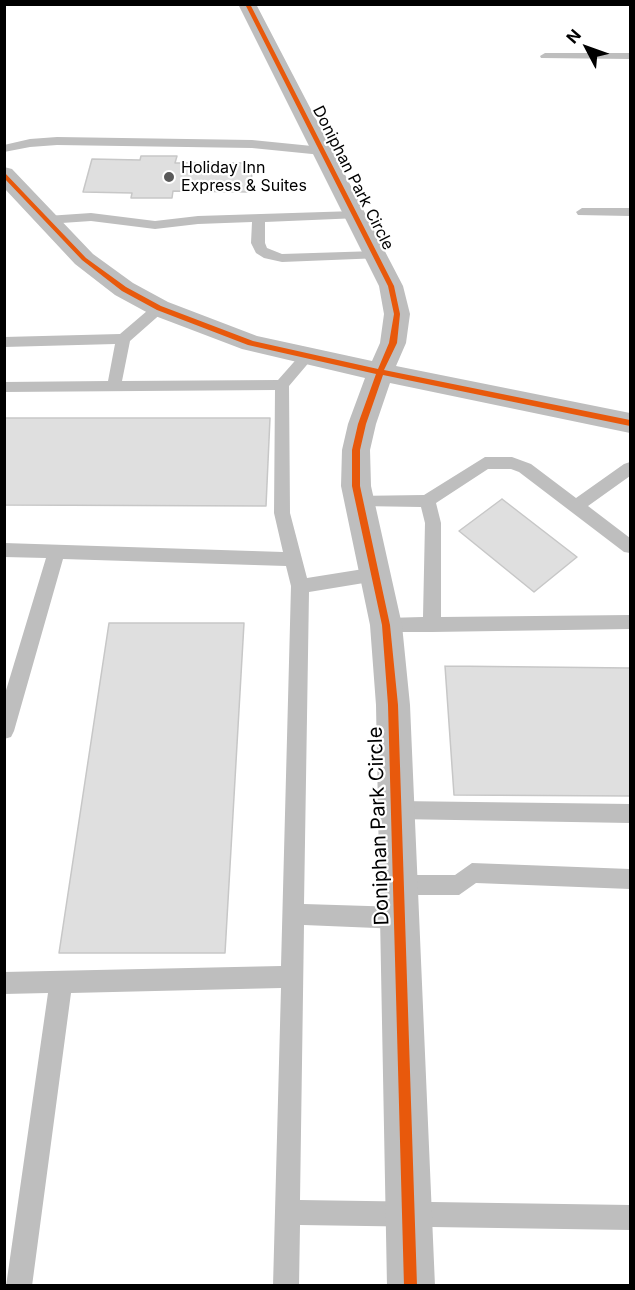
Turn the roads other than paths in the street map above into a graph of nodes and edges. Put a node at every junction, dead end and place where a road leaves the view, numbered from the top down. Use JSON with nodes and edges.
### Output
{"nodes":[{"id":1,"x":247,"y":4,"type":"edge"},
{"id":2,"x":545,"y":56,"type":"dead end"},
{"id":3,"x":630,"y":56,"type":"edge"},
{"id":4,"x":4,"y":149,"type":"edge"},
{"id":5,"x":322,"y":151,"type":"junction"},
{"id":6,"x":4,"y":174,"type":"edge"},
{"id":7,"x":582,"y":212,"type":"dead end"},
{"id":8,"x":630,"y":212,"type":"edge"},
{"id":9,"x":355,"y":215,"type":"junction"},
{"id":10,"x":259,"y":218,"type":"junction"},
{"id":11,"x":47,"y":220,"type":"junction"},
{"id":12,"x":376,"y":255,"type":"junction"},
{"id":13,"x":159,"y":308,"type":"junction"},
{"id":14,"x":123,"y":339,"type":"junction"},
{"id":15,"x":4,"y":342,"type":"edge"},
{"id":16,"x":306,"y":357,"type":"junction"},
{"id":17,"x":380,"y":372,"type":"junction"},
{"id":18,"x":282,"y":385,"type":"junction"},
{"id":19,"x":114,"y":386,"type":"junction"},
{"id":20,"x":4,"y":387,"type":"edge"},
{"id":21,"x":630,"y":423,"type":"edge"},
{"id":22,"x":630,"y":468,"type":"edge"},
{"id":23,"x":360,"y":500,"type":"junction"},
{"id":24,"x":427,"y":501,"type":"junction"},
{"id":25,"x":576,"y":506,"type":"junction"},
{"id":26,"x":630,"y":546,"type":"edge"},
{"id":27,"x":4,"y":550,"type":"edge"},
{"id":28,"x":56,"y":552,"type":"junction"},
{"id":29,"x":294,"y":559,"type":"junction"},
{"id":30,"x":376,"y":574,"type":"junction"},
{"id":31,"x":300,"y":586,"type":"junction"},
{"id":32,"x":630,"y":622,"type":"edge"},
{"id":33,"x":386,"y":625,"type":"junction"},
{"id":34,"x":432,"y":625,"type":"junction"},
{"id":35,"x":4,"y":732,"type":"edge"},
{"id":36,"x":396,"y":810,"type":"junction"},
{"id":37,"x":630,"y":814,"type":"edge"},
{"id":38,"x":630,"y":879,"type":"edge"},
{"id":39,"x":399,"y":901,"type":"junction"},
{"id":40,"x":293,"y":914,"type":"junction"},
{"id":41,"x":292,"y":977,"type":"junction"},
{"id":42,"x":61,"y":982,"type":"junction"},
{"id":43,"x":4,"y":983,"type":"edge"},
{"id":44,"x":287,"y":1212,"type":"junction"},
{"id":45,"x":409,"y":1216,"type":"junction"},
{"id":46,"x":630,"y":1218,"type":"edge"},
{"id":47,"x":19,"y":1286,"type":"edge"},
{"id":48,"x":286,"y":1286,"type":"edge"},
{"id":49,"x":411,"y":1286,"type":"edge"}],
"edges":[{"from":1,"to":5,"type":"street","name":"Doniphan Park Circle"},
{"from":2,"to":3,"type":"lane"},
{"from":4,"to":5,"type":"lane"},
{"from":5,"to":9,"type":"street","name":"Doniphan Park Circle"},
{"from":6,"to":11,"type":"street"},
{"from":7,"to":8,"type":"lane"},
{"from":9,"to":10,"type":"lane"},
{"from":9,"to":12,"type":"street","name":"Doniphan Park Circle"},
{"from":10,"to":11,"type":"lane"},
{"from":10,"to":12,"type":"lane"},
{"from":11,"to":13,"type":"street"},
{"from":12,"to":17,"type":"street","name":"Doniphan Park Circle"},
{"from":13,"to":14,"type":"lane"},
{"from":13,"to":16,"type":"street"},
{"from":14,"to":15,"type":"lane"},
{"from":14,"to":19,"type":"lane"},
{"from":16,"to":17,"type":"street"},
{"from":16,"to":18,"type":"lane"},
{"from":17,"to":21,"type":"street"},
{"from":17,"to":23,"type":"street","name":"Doniphan Park Circle"},
{"from":18,"to":19,"type":"lane"},
{"from":18,"to":29,"type":"lane"},
{"from":19,"to":20,"type":"lane"},
{"from":22,"to":25,"type":"lane"},
{"from":23,"to":24,"type":"lane"},
{"from":23,"to":30,"type":"street","name":"Doniphan Park Circle"},
{"from":24,"to":25,"type":"lane"},
{"from":24,"to":34,"type":"lane"},
{"from":25,"to":26,"type":"lane"},
{"from":27,"to":28,"type":"lane"},
{"from":28,"to":29,"type":"lane"},
{"from":28,"to":35,"type":"lane"},
{"from":29,"to":31,"type":"lane"},
{"from":30,"to":31,"type":"lane"},
{"from":30,"to":33,"type":"street","name":"Doniphan Park Circle"},
{"from":31,"to":40,"type":"lane"},
{"from":32,"to":34,"type":"lane"},
{"from":33,"to":34,"type":"lane"},
{"from":33,"to":36,"type":"street","name":"Doniphan Park Circle"},
{"from":36,"to":37,"type":"lane"},
{"from":36,"to":39,"type":"street","name":"Doniphan Park Circle"},
{"from":38,"to":39,"type":"lane"},
{"from":39,"to":40,"type":"lane"},
{"from":39,"to":45,"type":"street","name":"Doniphan Park Circle"},
{"from":40,"to":41,"type":"lane"},
{"from":41,"to":42,"type":"lane"},
{"from":41,"to":44,"type":"lane"},
{"from":42,"to":43,"type":"lane"},
{"from":42,"to":47,"type":"lane"},
{"from":44,"to":45,"type":"lane"},
{"from":44,"to":48,"type":"lane"},
{"from":45,"to":46,"type":"lane"},
{"from":45,"to":49,"type":"street","name":"Doniphan Park Circle"}]}
